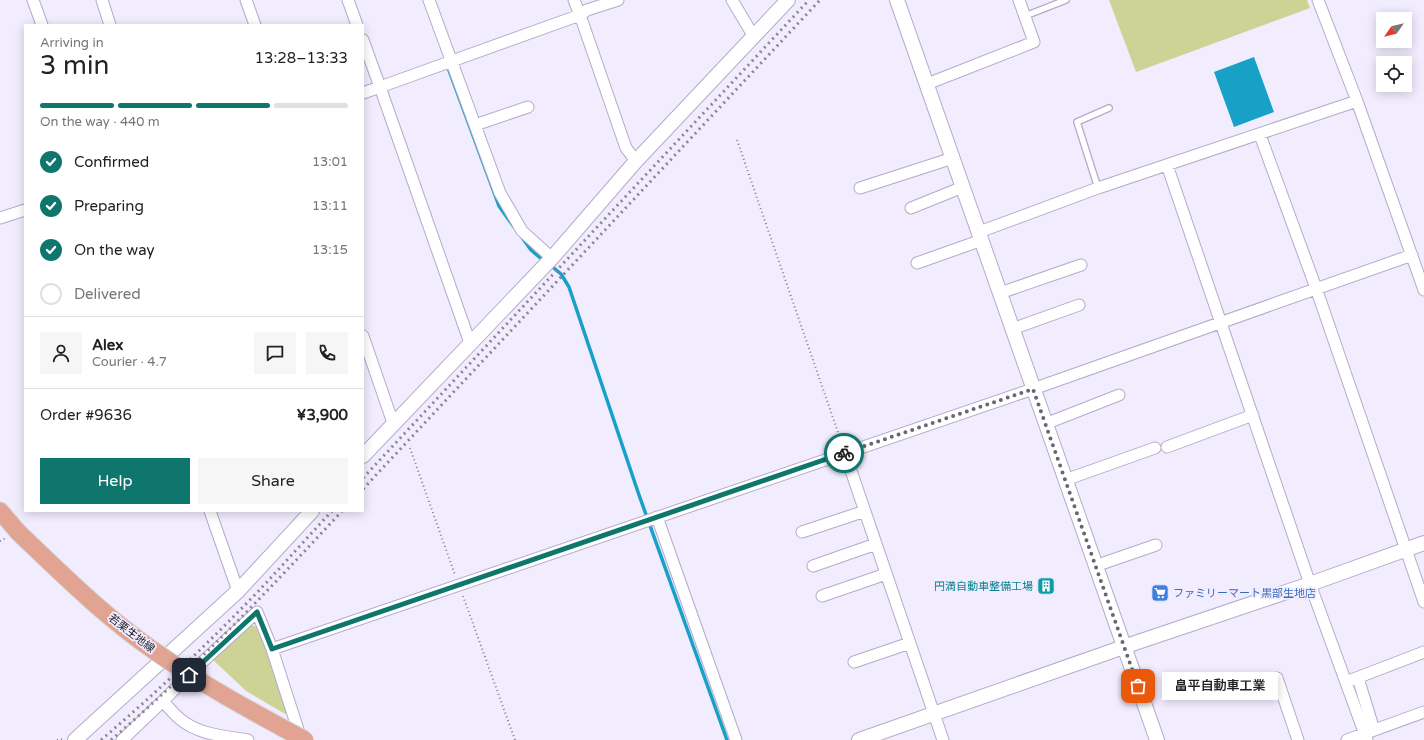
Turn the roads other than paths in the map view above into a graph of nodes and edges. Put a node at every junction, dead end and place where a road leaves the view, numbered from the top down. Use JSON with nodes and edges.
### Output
{"nodes":[{"id":1,"x":33,"y":0,"type":"edge"},
{"id":2,"x":102,"y":0,"type":"edge"},
{"id":3,"x":246,"y":0,"type":"edge"},
{"id":4,"x":348,"y":0,"type":"edge"},
{"id":5,"x":429,"y":0,"type":"edge"},
{"id":6,"x":574,"y":0,"type":"edge"},
{"id":7,"x":618,"y":0,"type":"edge"},
{"id":8,"x":732,"y":0,"type":"edge"},
{"id":9,"x":788,"y":0,"type":"edge"},
{"id":10,"x":897,"y":0,"type":"edge"},
{"id":11,"x":1019,"y":0,"type":"edge"},
{"id":12,"x":1066,"y":0,"type":"edge"},
{"id":13,"x":1318,"y":0,"type":"edge"},
{"id":14,"x":580,"y":15,"type":"junction"},
{"id":15,"x":1025,"y":16,"type":"junction"},
{"id":16,"x":42,"y":24,"type":"edge"},
{"id":17,"x":110,"y":24,"type":"edge"},
{"id":18,"x":255,"y":24,"type":"edge"},
{"id":19,"x":358,"y":24,"type":"edge"},
{"id":20,"x":754,"y":37,"type":"junction"},
{"id":21,"x":364,"y":43,"type":"edge"},
{"id":22,"x":452,"y":60,"type":"junction"},
{"id":23,"x":927,"y":84,"type":"junction"},
{"id":24,"x":380,"y":87,"type":"junction"},
{"id":25,"x":364,"y":93,"type":"edge"},
{"id":26,"x":1357,"y":101,"type":"junction"},
{"id":27,"x":528,"y":107,"type":"dead end"},
{"id":28,"x":1109,"y":108,"type":"dead end"},
{"id":29,"x":475,"y":125,"type":"junction"},
{"id":30,"x":1260,"y":135,"type":"junction"},
{"id":31,"x":953,"y":158,"type":"junction"},
{"id":32,"x":636,"y":161,"type":"junction"},
{"id":33,"x":1167,"y":165,"type":"junction"},
{"id":34,"x":963,"y":187,"type":"junction"},
{"id":35,"x":860,"y":188,"type":"dead end"},
{"id":36,"x":1098,"y":188,"type":"junction"},
{"id":37,"x":911,"y":208,"type":"dead end"},
{"id":38,"x":24,"y":210,"type":"edge"},
{"id":39,"x":0,"y":218,"type":"edge"},
{"id":40,"x":981,"y":236,"type":"junction"},
{"id":41,"x":1412,"y":255,"type":"junction"},
{"id":42,"x":552,"y":258,"type":"junction"},
{"id":43,"x":917,"y":263,"type":"dead end"},
{"id":44,"x":1081,"y":264,"type":"dead end"},
{"id":45,"x":1316,"y":288,"type":"junction"},
{"id":46,"x":1424,"y":290,"type":"edge"},
{"id":47,"x":1000,"y":293,"type":"junction"},
{"id":48,"x":1079,"y":305,"type":"dead end"},
{"id":49,"x":1221,"y":322,"type":"junction"},
{"id":50,"x":1012,"y":329,"type":"junction"},
{"id":51,"x":364,"y":339,"type":"edge"},
{"id":52,"x":470,"y":343,"type":"junction"},
{"id":53,"x":1033,"y":389,"type":"junction"},
{"id":54,"x":1119,"y":395,"type":"dead end"},
{"id":55,"x":1253,"y":415,"type":"junction"},
{"id":56,"x":393,"y":423,"type":"junction"},
{"id":57,"x":1045,"y":424,"type":"junction"},
{"id":58,"x":1167,"y":446,"type":"dead end"},
{"id":59,"x":1155,"y":448,"type":"dead end"},
{"id":60,"x":845,"y":453,"type":"junction"},
{"id":61,"x":364,"y":455,"type":"edge"},
{"id":62,"x":1065,"y":480,"type":"junction"},
{"id":63,"x":0,"y":511,"type":"edge"},
{"id":64,"x":865,"y":511,"type":"junction"},
{"id":65,"x":210,"y":512,"type":"edge"},
{"id":66,"x":311,"y":512,"type":"edge"},
{"id":67,"x":657,"y":517,"type":"junction"},
{"id":68,"x":802,"y":532,"type":"dead end"},
{"id":69,"x":1424,"y":543,"type":"edge"},
{"id":70,"x":876,"y":544,"type":"junction"},
{"id":71,"x":1156,"y":546,"type":"dead end"},
{"id":72,"x":1406,"y":549,"type":"junction"},
{"id":73,"x":813,"y":566,"type":"dead end"},
{"id":74,"x":1095,"y":566,"type":"junction"},
{"id":75,"x":886,"y":574,"type":"junction"},
{"id":76,"x":1310,"y":584,"type":"junction"},
{"id":77,"x":1422,"y":589,"type":"edge"},
{"id":78,"x":238,"y":591,"type":"junction"},
{"id":79,"x":822,"y":596,"type":"dead end"},
{"id":80,"x":1424,"y":602,"type":"edge"},
{"id":81,"x":910,"y":643,"type":"junction"},
{"id":82,"x":1124,"y":647,"type":"junction"},
{"id":83,"x":272,"y":649,"type":"junction"},
{"id":84,"x":1424,"y":652,"type":"edge"},
{"id":85,"x":854,"y":662,"type":"dead end"},
{"id":86,"x":1277,"y":678,"type":"dead end"},
{"id":87,"x":1358,"y":678,"type":"junction"},
{"id":88,"x":1346,"y":682,"type":"junction"},
{"id":89,"x":162,"y":701,"type":"junction"},
{"id":90,"x":1424,"y":712,"type":"edge"},
{"id":91,"x":934,"y":713,"type":"junction"},
{"id":92,"x":1369,"y":735,"type":"edge"},
{"id":93,"x":75,"y":740,"type":"edge"},
{"id":94,"x":122,"y":740,"type":"edge"},
{"id":95,"x":248,"y":740,"type":"edge"},
{"id":96,"x":301,"y":740,"type":"edge"},
{"id":97,"x":305,"y":740,"type":"edge"},
{"id":98,"x":736,"y":740,"type":"edge"},
{"id":99,"x":859,"y":740,"type":"edge"},
{"id":100,"x":943,"y":740,"type":"edge"},
{"id":101,"x":1157,"y":740,"type":"edge"},
{"id":102,"x":1298,"y":740,"type":"edge"},
{"id":103,"x":1347,"y":740,"type":"edge"}],
"edges":[{"from":1,"to":16,"type":"street"},
{"from":2,"to":17,"type":"street"},
{"from":3,"to":18,"type":"street"},
{"from":4,"to":19,"type":"street"},
{"from":5,"to":22,"type":"street"},
{"from":6,"to":14,"type":"street"},
{"from":7,"to":14,"type":"street"},
{"from":8,"to":20,"type":"street"},
{"from":9,"to":20,"type":"street"},
{"from":10,"to":23,"type":"street"},
{"from":11,"to":15,"type":"street"},
{"from":12,"to":15,"type":"lane"},
{"from":13,"to":26,"type":"street"},
{"from":14,"to":22,"type":"street"},
{"from":14,"to":32,"type":"street"},
{"from":15,"to":23,"type":"street"},
{"from":20,"to":32,"type":"street"},
{"from":21,"to":24,"type":"street"},
{"from":22,"to":24,"type":"street"},
{"from":22,"to":29,"type":"street"},
{"from":23,"to":31,"type":"street"},
{"from":24,"to":25,"type":"street"},
{"from":24,"to":52,"type":"street"},
{"from":26,"to":30,"type":"street"},
{"from":26,"to":41,"type":"street"},
{"from":27,"to":29,"type":"street"},
{"from":28,"to":36,"type":"lane"},
{"from":29,"to":42,"type":"street"},
{"from":30,"to":33,"type":"street"},
{"from":30,"to":45,"type":"street"},
{"from":31,"to":34,"type":"street"},
{"from":31,"to":35,"type":"street"},
{"from":32,"to":42,"type":"street"},
{"from":33,"to":36,"type":"street"},
{"from":33,"to":49,"type":"street"},
{"from":34,"to":37,"type":"street"},
{"from":34,"to":40,"type":"street"},
{"from":36,"to":40,"type":"street"},
{"from":38,"to":39,"type":"street"},
{"from":40,"to":43,"type":"street"},
{"from":40,"to":47,"type":"street"},
{"from":41,"to":45,"type":"street"},
{"from":41,"to":46,"type":"street"},
{"from":42,"to":52,"type":"street"},
{"from":44,"to":47,"type":"street"},
{"from":45,"to":49,"type":"street"},
{"from":45,"to":72,"type":"street"},
{"from":47,"to":50,"type":"street"},
{"from":48,"to":50,"type":"street"},
{"from":49,"to":53,"type":"street"},
{"from":49,"to":55,"type":"street"},
{"from":50,"to":53,"type":"street"},
{"from":51,"to":56,"type":"street"},
{"from":52,"to":56,"type":"street"},
{"from":53,"to":57,"type":"street"},
{"from":53,"to":60,"type":"street"},
{"from":54,"to":57,"type":"street"},
{"from":55,"to":58,"type":"street"},
{"from":55,"to":76,"type":"street"},
{"from":56,"to":61,"type":"street"},
{"from":57,"to":62,"type":"street"},
{"from":59,"to":62,"type":"street"},
{"from":60,"to":64,"type":"street"},
{"from":60,"to":67,"type":"street"},
{"from":62,"to":74,"type":"street"},
{"from":63,"to":97,"type":"main road","name":"若栗生地線","bridge":true},
{"from":64,"to":68,"type":"street"},
{"from":64,"to":70,"type":"street"},
{"from":65,"to":78,"type":"street"},
{"from":66,"to":78,"type":"street"},
{"from":67,"to":83,"type":"street"},
{"from":67,"to":98,"type":"street"},
{"from":69,"to":72,"type":"street"},
{"from":70,"to":73,"type":"street"},
{"from":70,"to":75,"type":"street"},
{"from":71,"to":74,"type":"street"},
{"from":72,"to":76,"type":"street"},
{"from":72,"to":77,"type":"street"},
{"from":74,"to":82,"type":"street"},
{"from":75,"to":79,"type":"street"},
{"from":75,"to":81,"type":"street"},
{"from":76,"to":82,"type":"street"},
{"from":76,"to":88,"type":"street"},
{"from":77,"to":80,"type":"street"},
{"from":78,"to":93,"type":"street"},
{"from":81,"to":85,"type":"street"},
{"from":81,"to":91,"type":"street"},
{"from":82,"to":91,"type":"street"},
{"from":82,"to":101,"type":"street"},
{"from":83,"to":89,"type":"street"},
{"from":83,"to":96,"type":"street"},
{"from":84,"to":87,"type":"street"},
{"from":86,"to":102,"type":"street"},
{"from":87,"to":88,"type":"street"},
{"from":87,"to":92,"type":"street"},
{"from":88,"to":92,"type":"street"},
{"from":89,"to":94,"type":"street"},
{"from":89,"to":95,"type":"street"},
{"from":90,"to":92,"type":"street"},
{"from":91,"to":99,"type":"street"},
{"from":91,"to":100,"type":"street"},
{"from":92,"to":103,"type":"street"}]}
